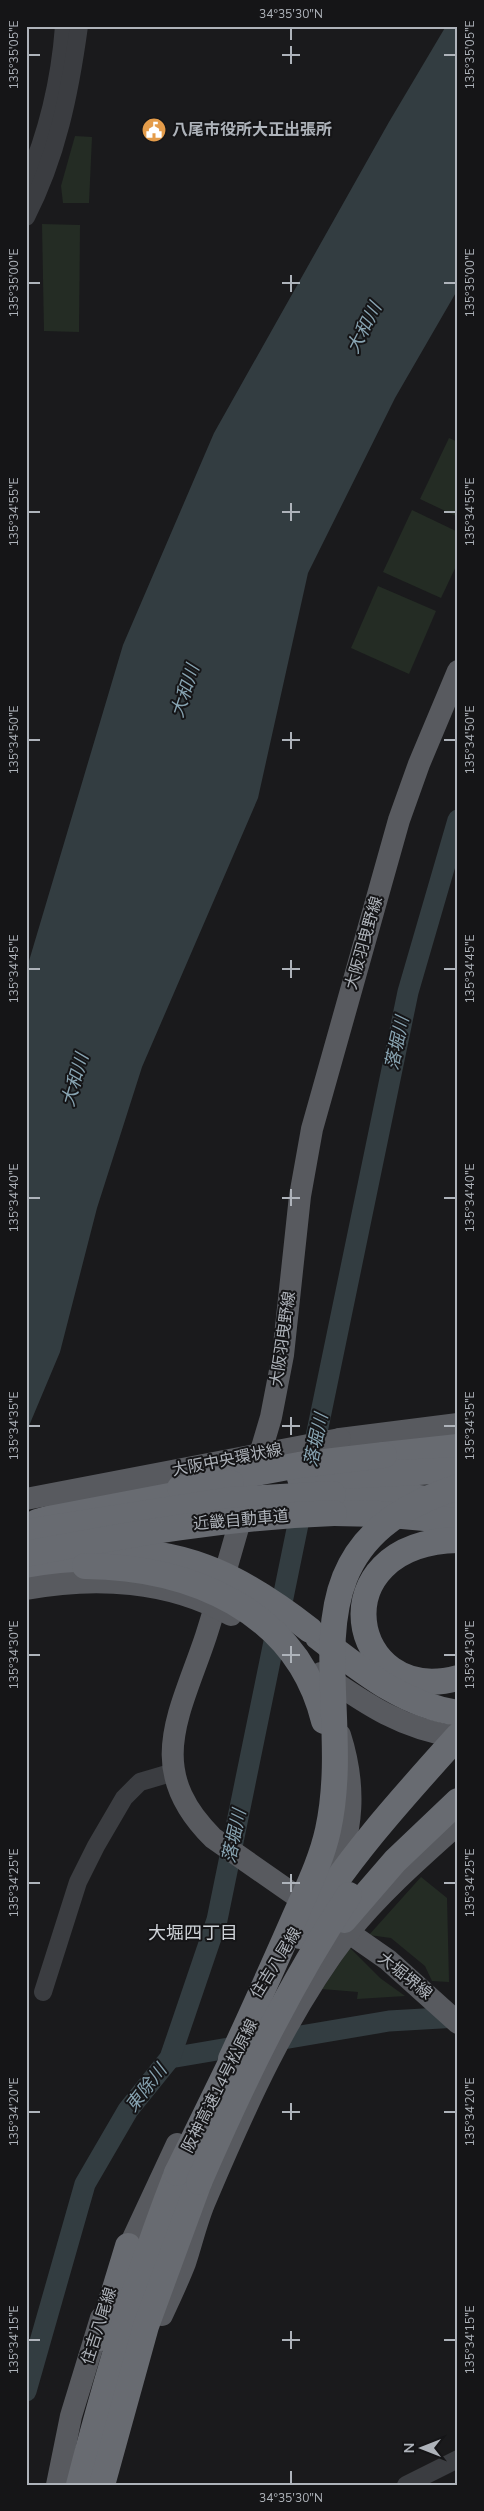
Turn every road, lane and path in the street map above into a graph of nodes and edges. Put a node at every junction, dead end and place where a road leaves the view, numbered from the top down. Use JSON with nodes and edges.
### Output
{"nodes":[{"id":1,"x":64,"y":26,"type":"edge"},
{"id":2,"x":79,"y":26,"type":"edge"},
{"id":3,"x":26,"y":182,"type":"edge"},
{"id":4,"x":27,"y":215,"type":"edge"},
{"id":5,"x":458,"y":671,"type":"edge"},
{"id":6,"x":458,"y":1424,"type":"edge"},
{"id":7,"x":458,"y":1447,"type":"edge"},
{"id":8,"x":458,"y":1470,"type":"edge"},
{"id":9,"x":458,"y":1487,"type":"edge"},
{"id":10,"x":180,"y":1488,"type":"junction"},
{"id":11,"x":26,"y":1499,"type":"edge"},
{"id":12,"x":458,"y":1502,"type":"edge"},
{"id":13,"x":333,"y":1504,"type":"junction"},
{"id":14,"x":458,"y":1521,"type":"edge"},
{"id":15,"x":26,"y":1525,"type":"edge"},
{"id":16,"x":26,"y":1532,"type":"edge"},
{"id":17,"x":458,"y":1540,"type":"edge"},
{"id":18,"x":26,"y":1554,"type":"edge"},
{"id":19,"x":26,"y":1566,"type":"edge"},
{"id":20,"x":26,"y":1573,"type":"edge"},
{"id":21,"x":26,"y":1589,"type":"edge"},
{"id":22,"x":279,"y":1644,"type":"junction"},
{"id":23,"x":454,"y":1679,"type":"edge"},
{"id":24,"x":458,"y":1713,"type":"edge"},
{"id":25,"x":458,"y":1736,"type":"edge"},
{"id":26,"x":458,"y":1760,"type":"edge"},
{"id":27,"x":174,"y":1772,"type":"junction"},
{"id":28,"x":333,"y":1796,"type":"junction"},
{"id":29,"x":458,"y":1801,"type":"edge"},
{"id":30,"x":458,"y":1824,"type":"edge"},
{"id":31,"x":310,"y":1908,"type":"junction"},
{"id":32,"x":348,"y":1933,"type":"junction"},
{"id":33,"x":43,"y":1992,"type":"dead end"},
{"id":34,"x":293,"y":2003,"type":"junction"},
{"id":35,"x":458,"y":2023,"type":"edge"},
{"id":36,"x":231,"y":2059,"type":"junction"},
{"id":37,"x":128,"y":2246,"type":"junction"},
{"id":38,"x":184,"y":2265,"type":"junction"},
{"id":39,"x":458,"y":2459,"type":"edge"},
{"id":40,"x":56,"y":2485,"type":"edge"},
{"id":41,"x":62,"y":2485,"type":"edge"},
{"id":42,"x":79,"y":2485,"type":"edge"},
{"id":43,"x":102,"y":2485,"type":"edge"},
{"id":44,"x":112,"y":2485,"type":"edge"},
{"id":45,"x":119,"y":2485,"type":"edge"},
{"id":46,"x":406,"y":2485,"type":"edge"}],
"edges":[{"from":1,"to":3,"type":"street"},
{"from":2,"to":4,"type":"street"},
{"from":5,"to":27,"type":"main road","name":"大阪羽曳野線"},
{"from":6,"to":11,"type":"main road","name":"大阪中央環状線","bridge":true},
{"from":7,"to":10,"type":"highway","bridge":true},
{"from":8,"to":10,"type":"highway","bridge":true},
{"from":9,"to":28,"type":"highway","bridge":true},
{"from":10,"to":15,"type":"highway"},
{"from":12,"to":13,"type":"highway","name":"近畿自動車道"},
{"from":13,"to":14,"type":"highway","name":"近畿自動車道"},
{"from":13,"to":16,"type":"highway","name":"近畿自動車道","bridge":true},
{"from":13,"to":18,"type":"highway","name":"近畿自動車道","bridge":true},
{"from":17,"to":23,"type":"highway"},
{"from":19,"to":24,"type":"highway","bridge":true},
{"from":20,"to":28,"type":"highway","bridge":true},
{"from":21,"to":22,"type":"main road","bridge":true},
{"from":22,"to":25,"type":"main road"},
{"from":22,"to":31,"type":"main road","name":"住吉八尾線"},
{"from":25,"to":36,"type":"highway","name":"阪神高速14号松原線","bridge":true},
{"from":26,"to":34,"type":"highway","name":"阪神高速14号松原線","bridge":true},
{"from":27,"to":31,"type":"main road","name":"大阪羽曳野線"},
{"from":27,"to":33,"type":"street"},
{"from":28,"to":36,"type":"highway","bridge":true},
{"from":29,"to":34,"type":"highway","bridge":true},
{"from":30,"to":32,"type":"main road"},
{"from":31,"to":32,"type":"main road","name":"大阪羽曳野線"},
{"from":31,"to":37,"type":"main road","name":"住吉八尾線"},
{"from":32,"to":34,"type":"main road"},
{"from":32,"to":35,"type":"main road","name":"大堀堺線"},
{"from":34,"to":38,"type":"main road"},
{"from":34,"to":43,"type":"highway","name":"阪神高速14号松原線","bridge":true},
{"from":36,"to":42,"type":"highway","name":"阪神高速14号松原線","bridge":true},
{"from":37,"to":40,"type":"main road","name":"住吉八尾線"},
{"from":37,"to":41,"type":"highway"},
{"from":38,"to":44,"type":"main road"},
{"from":38,"to":45,"type":"highway"},
{"from":39,"to":46,"type":"street"}]}
